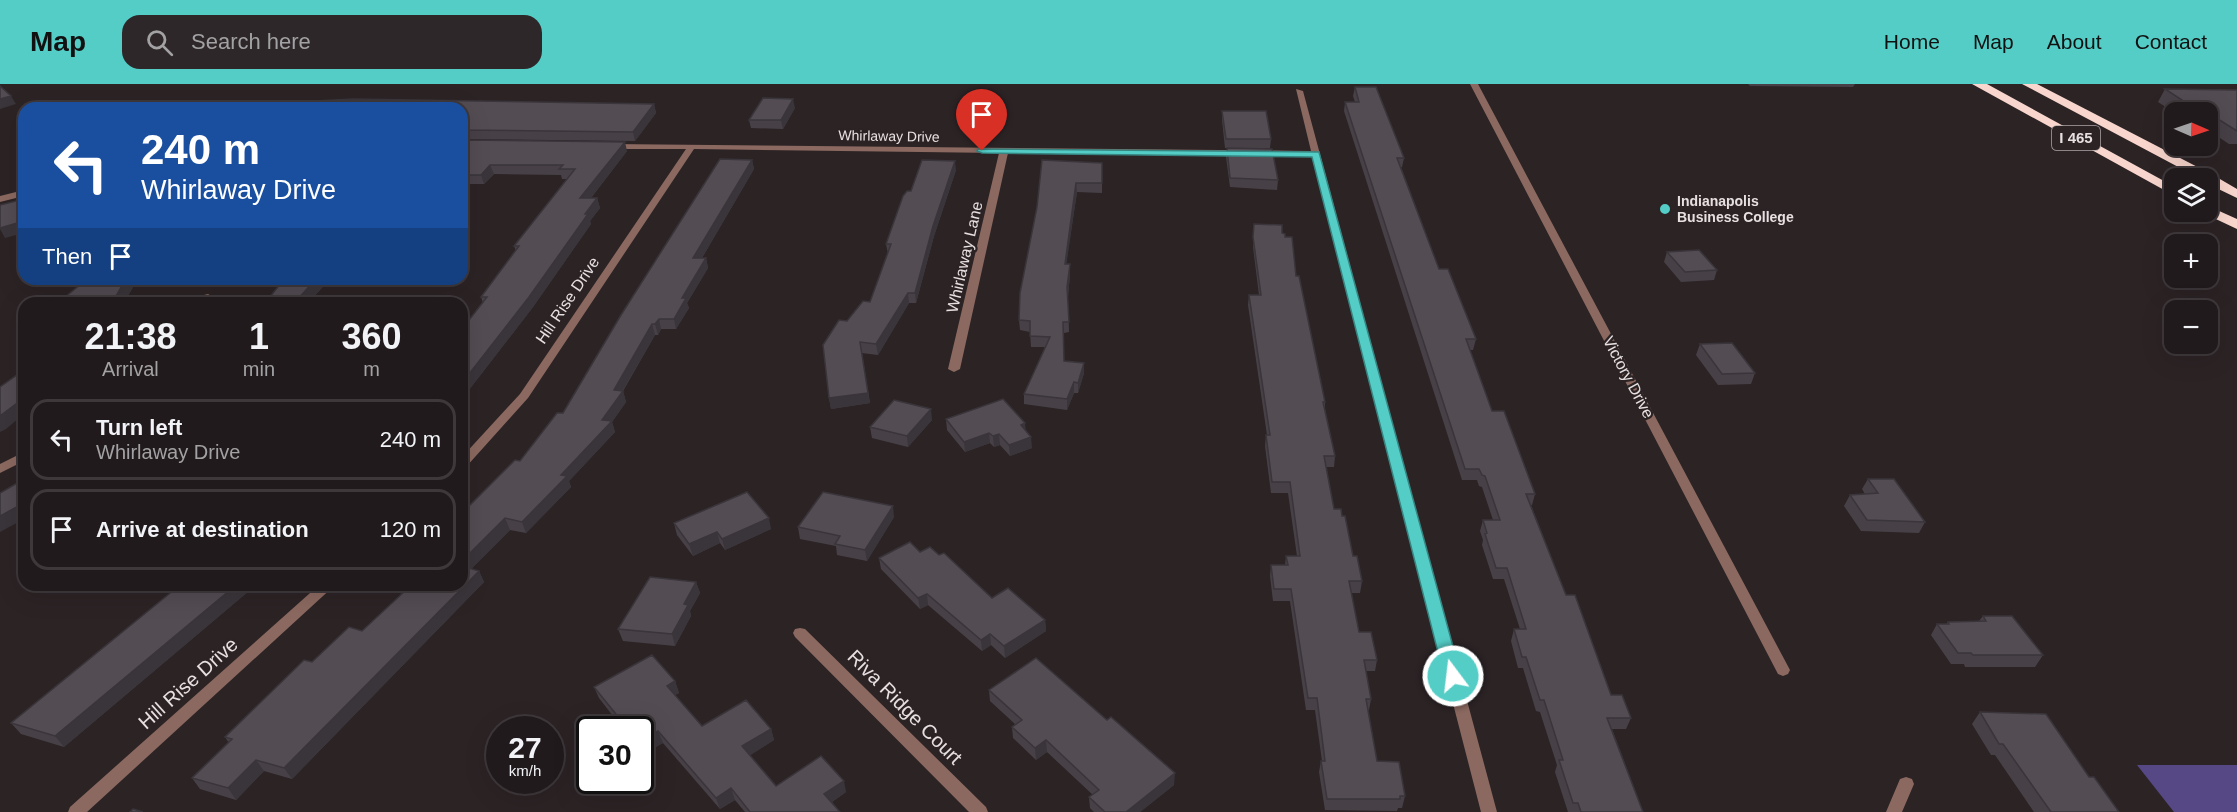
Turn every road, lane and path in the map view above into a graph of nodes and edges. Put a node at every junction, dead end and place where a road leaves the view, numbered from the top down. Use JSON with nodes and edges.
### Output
{"nodes":[{"id":1,"x":1474,"y":84,"type":"edge"},
{"id":2,"x":1978,"y":84,"type":"edge"},
{"id":3,"x":2028,"y":84,"type":"edge"},
{"id":4,"x":1299,"y":91,"type":"dead end"},
{"id":5,"x":599,"y":146,"type":"edge"},
{"id":6,"x":691,"y":148,"type":"junction"},
{"id":7,"x":1004,"y":151,"type":"junction"},
{"id":8,"x":1316,"y":154,"type":"junction"},
{"id":9,"x":2187,"y":168,"type":"edge"},
{"id":10,"x":2218,"y":184,"type":"edge"},
{"id":11,"x":2164,"y":186,"type":"edge"},
{"id":12,"x":18,"y":194,"type":"edge"},
{"id":13,"x":2237,"y":194,"type":"edge"},
{"id":14,"x":0,"y":199,"type":"edge"},
{"id":15,"x":2218,"y":215,"type":"edge"},
{"id":16,"x":2237,"y":225,"type":"edge"},
{"id":17,"x":954,"y":369,"type":"dead end"},
{"id":18,"x":468,"y":457,"type":"edge"},
{"id":19,"x":18,"y":459,"type":"edge"},
{"id":20,"x":0,"y":469,"type":"edge"},
{"id":21,"x":321,"y":591,"type":"edge"},
{"id":22,"x":800,"y":633,"type":"dead end"},
{"id":23,"x":1783,"y":669,"type":"dead end"},
{"id":24,"x":1906,"y":784,"type":"dead end"},
{"id":25,"x":76,"y":812,"type":"edge"},
{"id":26,"x":980,"y":812,"type":"edge"},
{"id":27,"x":1488,"y":812,"type":"edge"},
{"id":28,"x":1894,"y":812,"type":"edge"}],
"edges":[{"from":1,"to":23,"type":"street","name":"Victory Drive"},
{"from":2,"to":11,"type":"highway","number":"I 465"},
{"from":3,"to":9,"type":"highway","number":"I 465"},
{"from":4,"to":8,"type":"street"},
{"from":5,"to":6,"type":"street","name":"Whirlaway Drive"},
{"from":6,"to":7,"type":"street","name":"Whirlaway Drive"},
{"from":6,"to":18,"type":"street","name":"Hill Rise Drive"},
{"from":7,"to":8,"type":"street","name":"Whirlaway Drive"},
{"from":7,"to":17,"type":"street","name":"Whirlaway Lane"},
{"from":8,"to":27,"type":"street"},
{"from":10,"to":13,"type":"highway","number":"I 465"},
{"from":12,"to":14,"type":"street"},
{"from":15,"to":16,"type":"highway"},
{"from":19,"to":20,"type":"street"},
{"from":21,"to":25,"type":"street","name":"Hill Rise Drive"},
{"from":22,"to":26,"type":"street","name":"Riva Ridge Court"},
{"from":24,"to":28,"type":"street"}]}
